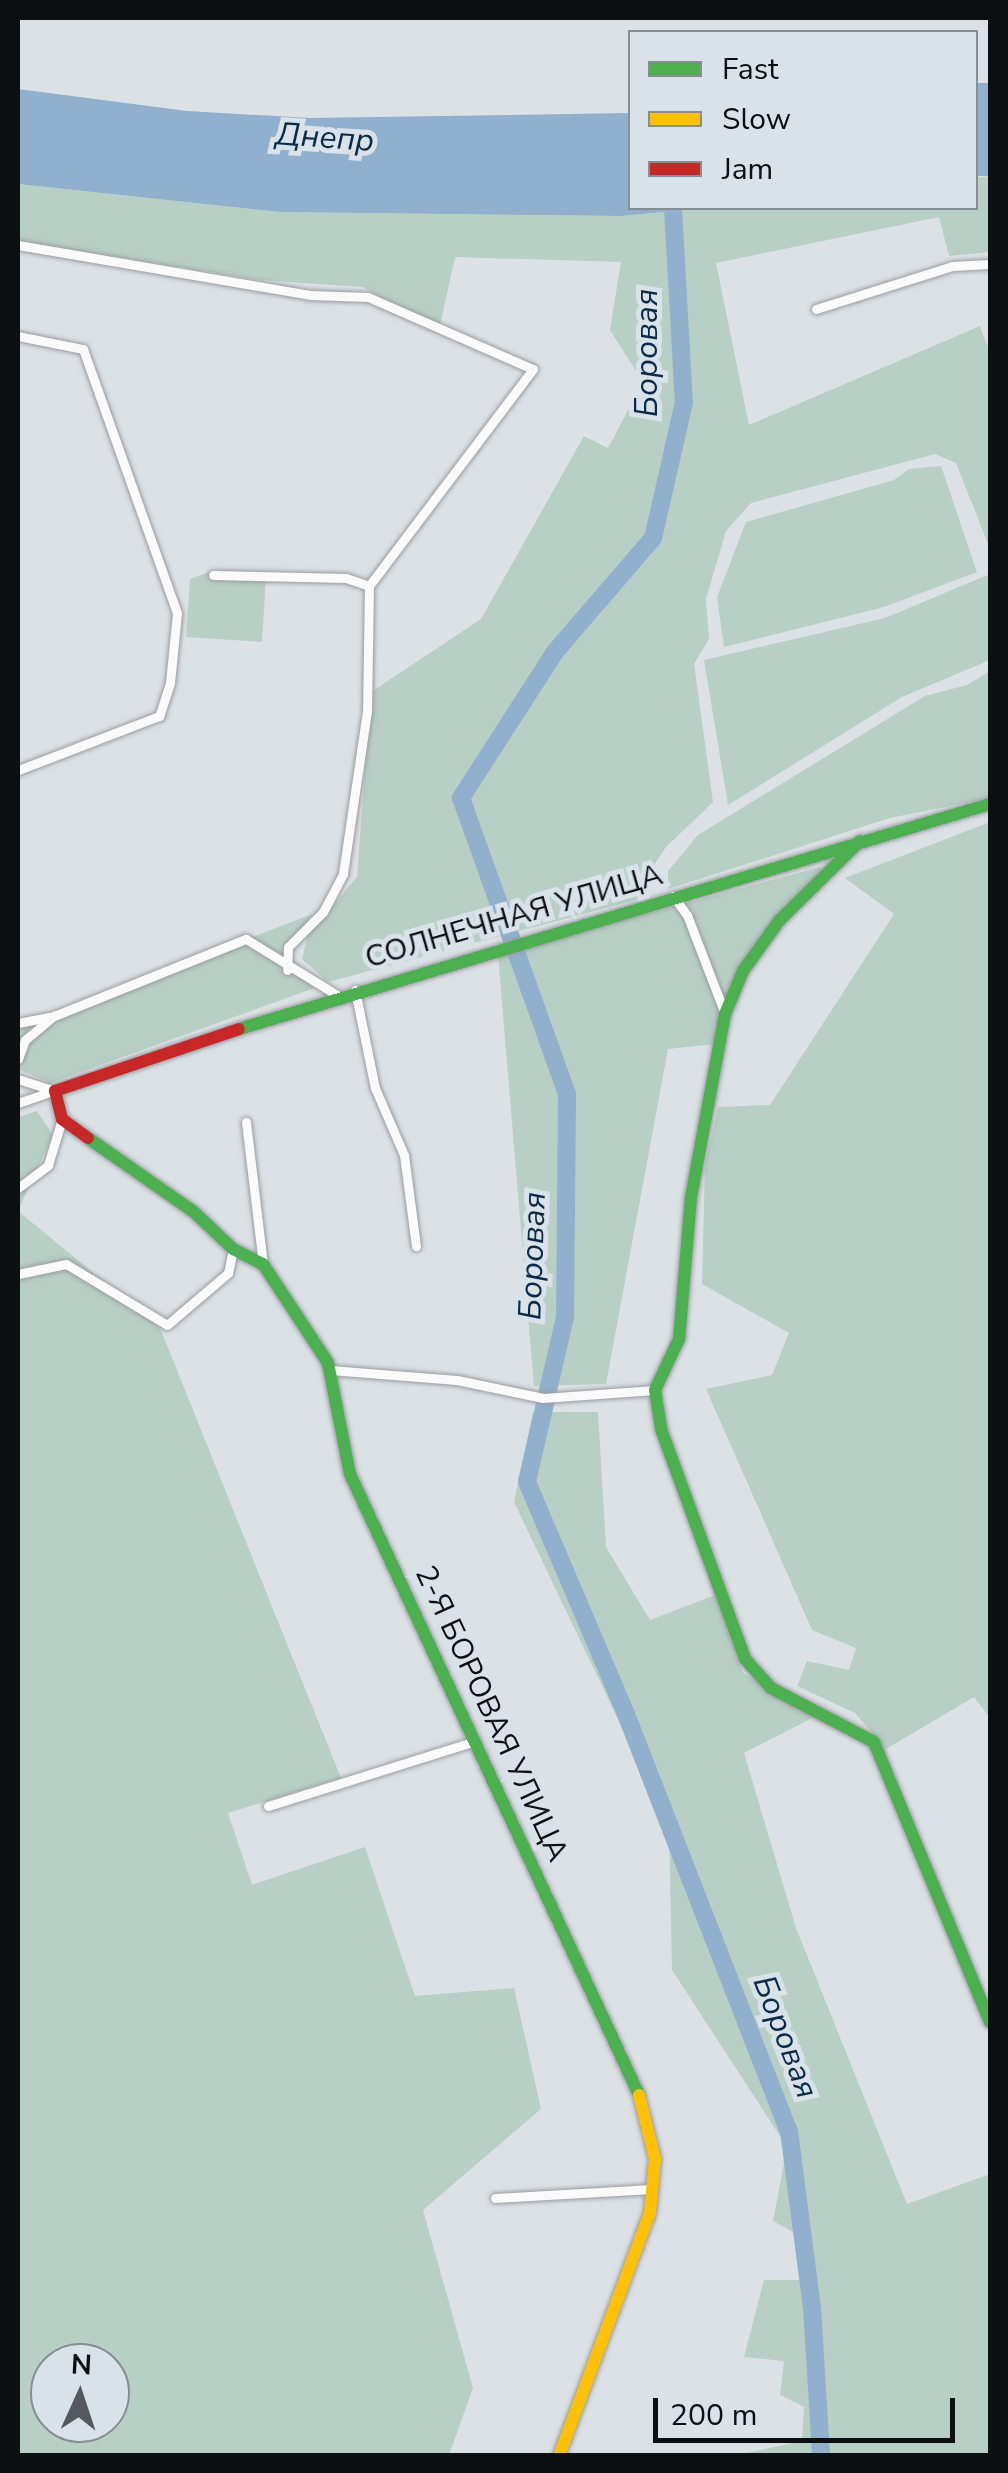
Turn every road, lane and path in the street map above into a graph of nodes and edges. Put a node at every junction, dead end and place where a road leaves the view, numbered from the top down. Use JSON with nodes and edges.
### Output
{"nodes":[{"id":1,"x":18,"y":245,"type":"edge"},
{"id":2,"x":990,"y":264,"type":"edge"},
{"id":3,"x":816,"y":308,"type":"dead end"},
{"id":4,"x":18,"y":336,"type":"edge"},
{"id":5,"x":213,"y":575,"type":"dead end"},
{"id":6,"x":369,"y":586,"type":"junction"},
{"id":7,"x":18,"y":770,"type":"edge"},
{"id":8,"x":990,"y":804,"type":"edge"},
{"id":9,"x":862,"y":840,"type":"junction"},
{"id":10,"x":673,"y":896,"type":"junction"},
{"id":11,"x":287,"y":970,"type":"junction"},
{"id":12,"x":355,"y":990,"type":"junction"},
{"id":13,"x":337,"y":995,"type":"junction"},
{"id":14,"x":725,"y":1014,"type":"junction"},
{"id":15,"x":54,"y":1016,"type":"junction"},
{"id":16,"x":18,"y":1023,"type":"edge"},
{"id":17,"x":18,"y":1058,"type":"edge"},
{"id":18,"x":18,"y":1079,"type":"edge"},
{"id":19,"x":55,"y":1090,"type":"junction"},
{"id":20,"x":18,"y":1102,"type":"edge"},
{"id":21,"x":62,"y":1120,"type":"junction"},
{"id":22,"x":246,"y":1122,"type":"dead end"},
{"id":23,"x":18,"y":1188,"type":"edge"},
{"id":24,"x":416,"y":1246,"type":"dead end"},
{"id":25,"x":233,"y":1249,"type":"junction"},
{"id":26,"x":263,"y":1264,"type":"junction"},
{"id":27,"x":18,"y":1274,"type":"edge"},
{"id":28,"x":330,"y":1370,"type":"junction"},
{"id":29,"x":655,"y":1390,"type":"junction"},
{"id":30,"x":475,"y":1741,"type":"junction"},
{"id":31,"x":268,"y":1806,"type":"dead end"},
{"id":32,"x":990,"y":2022,"type":"edge"},
{"id":33,"x":652,"y":2189,"type":"junction"},
{"id":34,"x":496,"y":2198,"type":"dead end"},
{"id":35,"x":559,"y":2456,"type":"edge"}],
"edges":[{"from":1,"to":6,"type":"street"},
{"from":2,"to":3,"type":"street"},
{"from":4,"to":7,"type":"street"},
{"from":5,"to":6,"type":"street"},
{"from":6,"to":11,"type":"street"},
{"from":8,"to":9,"type":"street","name":"СОЛНЕЧНАЯ УЛИЦА"},
{"from":9,"to":10,"type":"street","name":"СОЛНЕЧНАЯ УЛИЦА"},
{"from":9,"to":14,"type":"street"},
{"from":10,"to":12,"type":"street","name":"СОЛНЕЧНАЯ УЛИЦА"},
{"from":10,"to":14,"type":"street"},
{"from":11,"to":13,"type":"street"},
{"from":11,"to":15,"type":"street"},
{"from":12,"to":13,"type":"street","name":"СОЛНЕЧНАЯ УЛИЦА"},
{"from":12,"to":24,"type":"street"},
{"from":13,"to":19,"type":"street","name":"СОЛНЕЧНАЯ УЛИЦА"},
{"from":14,"to":29,"type":"street"},
{"from":15,"to":16,"type":"street"},
{"from":15,"to":17,"type":"street"},
{"from":18,"to":19,"type":"street"},
{"from":19,"to":20,"type":"street"},
{"from":19,"to":21,"type":"street"},
{"from":21,"to":23,"type":"street"},
{"from":21,"to":25,"type":"street"},
{"from":22,"to":26,"type":"street"},
{"from":25,"to":26,"type":"street"},
{"from":25,"to":27,"type":"street"},
{"from":26,"to":28,"type":"street","name":"2-Я БОРОВАЯ УЛИЦА"},
{"from":28,"to":29,"type":"street"},
{"from":28,"to":30,"type":"street","name":"2-Я БОРОВАЯ УЛИЦА"},
{"from":29,"to":32,"type":"street"},
{"from":30,"to":31,"type":"street"},
{"from":30,"to":33,"type":"street","name":"2-Я БОРОВАЯ УЛИЦА"},
{"from":33,"to":34,"type":"street"},
{"from":33,"to":35,"type":"street","name":"2-Я БОРОВАЯ УЛИЦА"}]}
